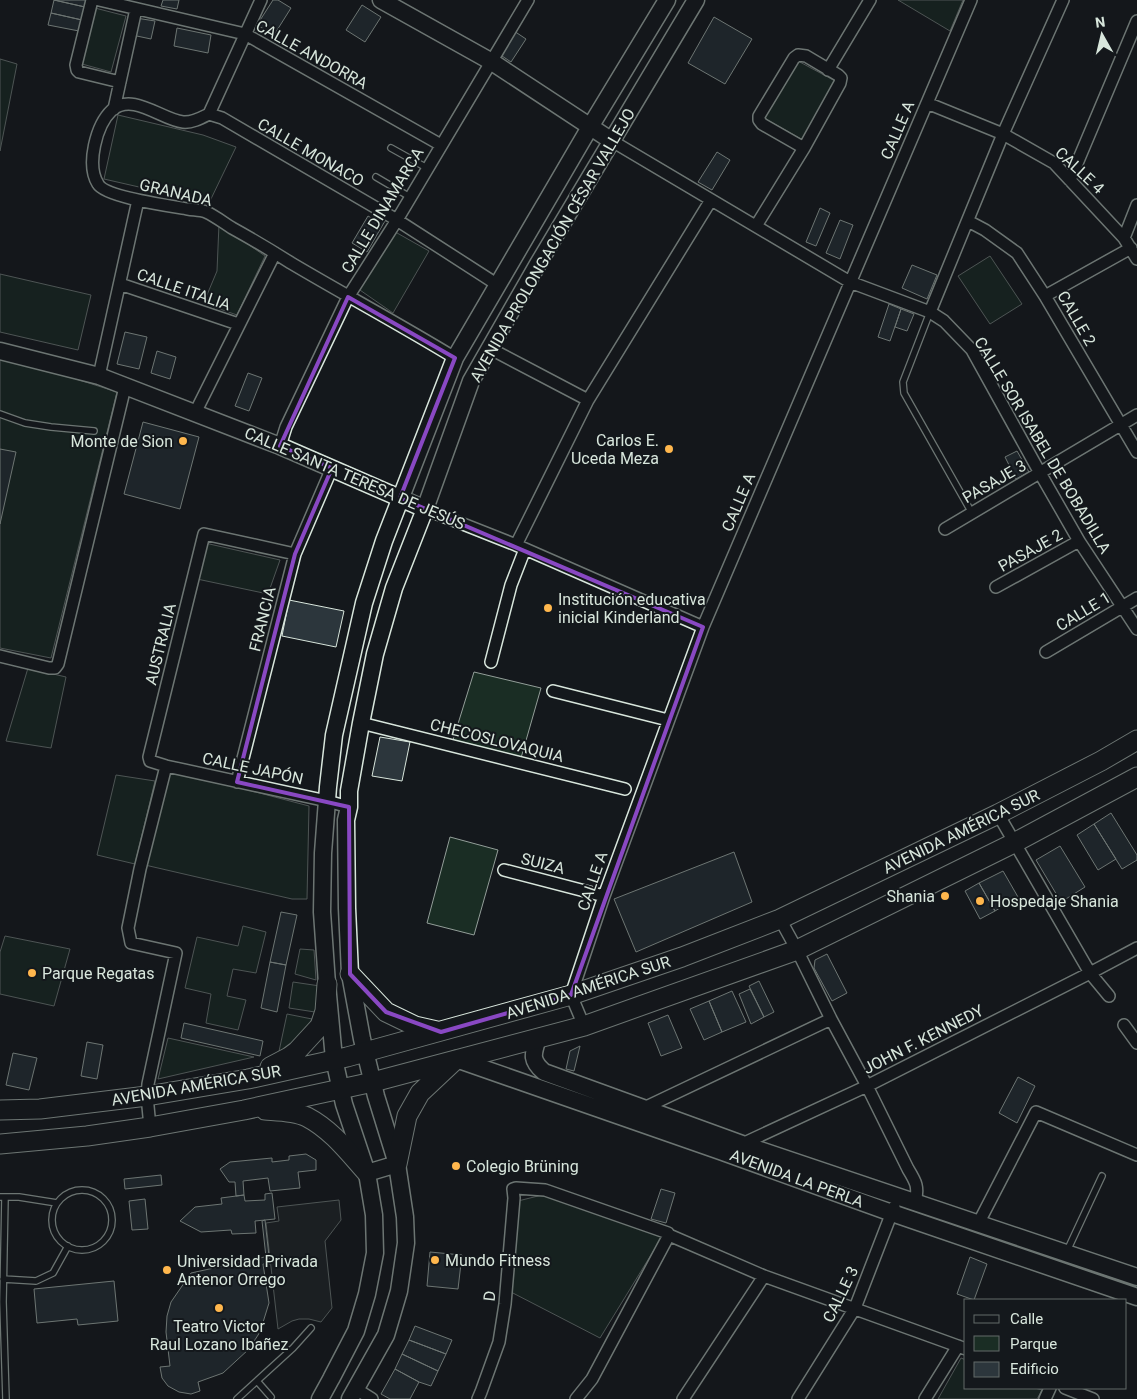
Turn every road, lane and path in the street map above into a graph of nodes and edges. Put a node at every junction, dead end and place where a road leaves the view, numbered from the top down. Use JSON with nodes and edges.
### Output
{"nodes":[{"id":1,"x":92,"y":0,"type":"edge"},
{"id":2,"x":99,"y":0,"type":"edge"},
{"id":3,"x":261,"y":0,"type":"edge"},
{"id":4,"x":381,"y":0,"type":"edge"},
{"id":5,"x":528,"y":0,"type":"edge"},
{"id":6,"x":667,"y":0,"type":"edge"},
{"id":7,"x":696,"y":0,"type":"edge"},
{"id":8,"x":870,"y":0,"type":"edge"},
{"id":9,"x":970,"y":0,"type":"edge"},
{"id":10,"x":1063,"y":0,"type":"edge"},
{"id":11,"x":136,"y":8,"type":"junction"},
{"id":12,"x":1137,"y":22,"type":"edge"},
{"id":13,"x":245,"y":34,"type":"junction"},
{"id":14,"x":492,"y":62,"type":"junction"},
{"id":15,"x":828,"y":70,"type":"junction"},
{"id":16,"x":120,"y":82,"type":"junction"},
{"id":17,"x":927,"y":103,"type":"junction"},
{"id":18,"x":114,"y":108,"type":"junction"},
{"id":19,"x":209,"y":114,"type":"junction"},
{"id":20,"x":590,"y":127,"type":"junction"},
{"id":21,"x":1004,"y":134,"type":"junction"},
{"id":22,"x":612,"y":141,"type":"junction"},
{"id":23,"x":441,"y":145,"type":"junction"},
{"id":24,"x":391,"y":148,"type":"dead end"},
{"id":25,"x":804,"y":148,"type":"junction"},
{"id":26,"x":428,"y":168,"type":"junction"},
{"id":27,"x":376,"y":177,"type":"dead end"},
{"id":28,"x":1070,"y":180,"type":"junction"},
{"id":29,"x":410,"y":197,"type":"junction"},
{"id":30,"x":138,"y":200,"type":"junction"},
{"id":31,"x":711,"y":200,"type":"junction"},
{"id":32,"x":1137,"y":205,"type":"edge"},
{"id":33,"x":397,"y":220,"type":"junction"},
{"id":34,"x":968,"y":221,"type":"junction"},
{"id":35,"x":756,"y":226,"type":"junction"},
{"id":36,"x":1124,"y":238,"type":"junction"},
{"id":37,"x":1130,"y":248,"type":"junction"},
{"id":38,"x":275,"y":253,"type":"junction"},
{"id":39,"x":1137,"y":259,"type":"edge"},
{"id":40,"x":850,"y":282,"type":"junction"},
{"id":41,"x":120,"y":284,"type":"junction"},
{"id":42,"x":498,"y":285,"type":"junction"},
{"id":43,"x":348,"y":296,"type":"junction"},
{"id":44,"x":1045,"y":296,"type":"junction"},
{"id":45,"x":930,"y":312,"type":"junction"},
{"id":46,"x":238,"y":324,"type":"junction"},
{"id":47,"x":490,"y":348,"type":"junction"},
{"id":48,"x":0,"y":351,"type":"edge"},
{"id":49,"x":455,"y":358,"type":"junction"},
{"id":50,"x":99,"y":376,"type":"junction"},
{"id":51,"x":125,"y":387,"type":"junction"},
{"id":52,"x":588,"y":400,"type":"junction"},
{"id":53,"x":194,"y":413,"type":"junction"},
{"id":54,"x":0,"y":414,"type":"edge"},
{"id":55,"x":1137,"y":415,"type":"edge"},
{"id":56,"x":1121,"y":424,"type":"junction"},
{"id":57,"x":94,"y":431,"type":"dead end"},
{"id":58,"x":280,"y":446,"type":"junction"},
{"id":59,"x":1137,"y":452,"type":"edge"},
{"id":60,"x":332,"y":468,"type":"junction"},
{"id":61,"x":1040,"y":473,"type":"junction"},
{"id":62,"x":400,"y":498,"type":"junction"},
{"id":63,"x":425,"y":508,"type":"junction"},
{"id":64,"x":972,"y":513,"type":"junction"},
{"id":65,"x":945,"y":529,"type":"dead end"},
{"id":66,"x":1079,"y":540,"type":"junction"},
{"id":67,"x":521,"y":547,"type":"junction"},
{"id":68,"x":295,"y":554,"type":"junction"},
{"id":69,"x":996,"y":587,"type":"dead end"},
{"id":70,"x":1137,"y":598,"type":"edge"},
{"id":71,"x":1122,"y":607,"type":"junction"},
{"id":72,"x":702,"y":627,"type":"junction"},
{"id":73,"x":1137,"y":630,"type":"edge"},
{"id":74,"x":1046,"y":652,"type":"dead end"},
{"id":75,"x":0,"y":656,"type":"edge"},
{"id":76,"x":490,"y":662,"type":"dead end"},
{"id":77,"x":553,"y":691,"type":"dead end"},
{"id":78,"x":668,"y":720,"type":"junction"},
{"id":79,"x":361,"y":723,"type":"junction"},
{"id":80,"x":1137,"y":740,"type":"edge"},
{"id":81,"x":150,"y":761,"type":"joint"},
{"id":82,"x":166,"y":766,"type":"junction"},
{"id":83,"x":1137,"y":777,"type":"edge"},
{"id":84,"x":237,"y":782,"type":"junction"},
{"id":85,"x":625,"y":789,"type":"dead end"},
{"id":86,"x":328,"y":801,"type":"junction"},
{"id":87,"x":349,"y":807,"type":"junction"},
{"id":88,"x":998,"y":814,"type":"junction"},
{"id":89,"x":1014,"y":843,"type":"junction"},
{"id":90,"x":504,"y":870,"type":"dead end"},
{"id":91,"x":604,"y":896,"type":"junction"},
{"id":92,"x":780,"y":919,"type":"junction"},
{"id":93,"x":1137,"y":948,"type":"edge"},
{"id":94,"x":797,"y":950,"type":"junction"},
{"id":95,"x":1090,"y":973,"type":"junction"},
{"id":96,"x":350,"y":974,"type":"junction"},
{"id":97,"x":327,"y":984,"type":"junction"},
{"id":98,"x":571,"y":995,"type":"junction"},
{"id":99,"x":1109,"y":996,"type":"dead end"},
{"id":100,"x":831,"y":1019,"type":"junction"},
{"id":101,"x":1124,"y":1025,"type":"dead end"},
{"id":102,"x":584,"y":1026,"type":"junction"},
{"id":103,"x":441,"y":1032,"type":"junction"},
{"id":104,"x":538,"y":1038,"type":"junction"},
{"id":105,"x":1137,"y":1043,"type":"edge"},
{"id":106,"x":365,"y":1052,"type":"junction"},
{"id":107,"x":334,"y":1059,"type":"junction"},
{"id":108,"x":456,"y":1059,"type":"junction"},
{"id":109,"x":248,"y":1079,"type":"junction"},
{"id":110,"x":373,"y":1082,"type":"junction"},
{"id":111,"x":867,"y":1086,"type":"junction"},
{"id":112,"x":340,"y":1090,"type":"junction"},
{"id":113,"x":147,"y":1096,"type":"junction"},
{"id":114,"x":644,"y":1108,"type":"junction"},
{"id":115,"x":0,"y":1110,"type":"edge"},
{"id":116,"x":244,"y":1110,"type":"junction"},
{"id":117,"x":150,"y":1127,"type":"junction"},
{"id":118,"x":0,"y":1144,"type":"edge"},
{"id":119,"x":742,"y":1144,"type":"junction"},
{"id":120,"x":720,"y":1151,"type":"junction"},
{"id":121,"x":1137,"y":1155,"type":"edge"},
{"id":122,"x":397,"y":1164,"type":"junction"},
{"id":123,"x":367,"y":1173,"type":"junction"},
{"id":124,"x":1102,"y":1176,"type":"dead end"},
{"id":125,"x":2,"y":1197,"type":"edge"},
{"id":126,"x":898,"y":1197,"type":"junction"},
{"id":127,"x":57,"y":1203,"type":"junction"},
{"id":128,"x":915,"y":1203,"type":"junction"},
{"id":129,"x":892,"y":1213,"type":"junction"},
{"id":130,"x":978,"y":1224,"type":"junction"},
{"id":131,"x":669,"y":1235,"type":"junction"},
{"id":132,"x":68,"y":1246,"type":"junction"},
{"id":133,"x":1066,"y":1253,"type":"junction"},
{"id":134,"x":764,"y":1276,"type":"junction"},
{"id":135,"x":1137,"y":1276,"type":"edge"},
{"id":136,"x":4,"y":1279,"type":"junction"},
{"id":137,"x":1137,"y":1297,"type":"edge"},
{"id":138,"x":2,"y":1302,"type":"edge"},
{"id":139,"x":854,"y":1308,"type":"junction"},
{"id":140,"x":311,"y":1328,"type":"dead end"},
{"id":141,"x":962,"y":1347,"type":"edge"},
{"id":142,"x":257,"y":1381,"type":"junction"},
{"id":143,"x":1068,"y":1389,"type":"edge"},
{"id":144,"x":353,"y":1394,"type":"edge"},
{"id":145,"x":271,"y":1397,"type":"dead end"},
{"id":146,"x":6,"y":1399,"type":"edge"},
{"id":147,"x":237,"y":1399,"type":"edge"},
{"id":148,"x":320,"y":1399,"type":"edge"},
{"id":149,"x":372,"y":1399,"type":"edge"},
{"id":150,"x":478,"y":1399,"type":"edge"},
{"id":151,"x":576,"y":1399,"type":"edge"},
{"id":152,"x":683,"y":1399,"type":"edge"},
{"id":153,"x":798,"y":1399,"type":"edge"},
{"id":154,"x":925,"y":1399,"type":"edge"},
{"id":155,"x":1094,"y":1399,"type":"edge"}],
"edges":[{"from":1,"to":16,"type":"street"},
{"from":2,"to":11,"type":"street","name":"CALLE ANDORRA"},
{"from":3,"to":13,"type":"street"},
{"from":4,"to":14,"type":"main road"},
{"from":5,"to":14,"type":"street","name":"CALLE DINAMARCA"},
{"from":6,"to":20,"type":"main road","name":"AVENIDA PROLONGACIÓN CÉSAR VALLEJO"},
{"from":7,"to":22,"type":"main road","name":"AVENIDA PROLONGACIÓN CÉSAR VALLEJO"},
{"from":8,"to":15,"type":"street"},
{"from":9,"to":17,"type":"street","name":"CALLE A"},
{"from":10,"to":21,"type":"street"},
{"from":11,"to":13,"type":"street","name":"CALLE ANDORRA"},
{"from":11,"to":16,"type":"street"},
{"from":12,"to":28,"type":"street"},
{"from":13,"to":19,"type":"street"},
{"from":13,"to":23,"type":"street","name":"CALLE ANDORRA"},
{"from":14,"to":20,"type":"main road"},
{"from":14,"to":23,"type":"street","name":"CALLE DINAMARCA"},
{"from":15,"to":25,"type":"street"},
{"from":15,"to":25,"type":"street"},
{"from":16,"to":18,"type":"street"},
{"from":17,"to":21,"type":"street","name":"CALLE 4"},
{"from":17,"to":40,"type":"street","name":"CALLE A"},
{"from":18,"to":19,"type":"street"},
{"from":18,"to":30,"type":"street","name":"GRANADA"},
{"from":19,"to":33,"type":"street","name":"CALLE MONACO"},
{"from":20,"to":22,"type":"main road"},
{"from":20,"to":42,"type":"main road","name":"AVENIDA PROLONGACIÓN CÉSAR VALLEJO"},
{"from":21,"to":28,"type":"street","name":"CALLE 4"},
{"from":21,"to":34,"type":"street"},
{"from":22,"to":31,"type":"street","name":"CALLE SOR ISABEL DE BOBADILLA"},
{"from":22,"to":47,"type":"main road","name":"AVENIDA PROLONGACIÓN CÉSAR VALLEJO"},
{"from":23,"to":26,"type":"street","name":"CALLE DINAMARCA"},
{"from":24,"to":26,"type":"lane"},
{"from":25,"to":35,"type":"street"},
{"from":26,"to":29,"type":"street","name":"CALLE DINAMARCA"},
{"from":27,"to":29,"type":"lane"},
{"from":28,"to":36,"type":"street","name":"CALLE 4"},
{"from":29,"to":33,"type":"street","name":"CALLE DINAMARCA"},
{"from":30,"to":38,"type":"street","name":"GRANADA"},
{"from":30,"to":41,"type":"street"},
{"from":31,"to":35,"type":"street","name":"CALLE SOR ISABEL DE BOBADILLA"},
{"from":31,"to":52,"type":"street"},
{"from":32,"to":36,"type":"street"},
{"from":33,"to":42,"type":"street","name":"CALLE MONACO"},
{"from":33,"to":43,"type":"street","name":"CALLE DINAMARCA"},
{"from":34,"to":44,"type":"street","name":"CALLE 2"},
{"from":34,"to":45,"type":"street"},
{"from":35,"to":40,"type":"street","name":"CALLE SOR ISABEL DE BOBADILLA"},
{"from":36,"to":37,"type":"street","name":"CALLE 4"},
{"from":37,"to":39,"type":"street","name":"CALLE 4"},
{"from":37,"to":44,"type":"street"},
{"from":38,"to":43,"type":"street","name":"GRANADA"},
{"from":38,"to":46,"type":"street"},
{"from":40,"to":45,"type":"street","name":"CALLE SOR ISABEL DE BOBADILLA"},
{"from":40,"to":72,"type":"street","name":"CALLE A"},
{"from":41,"to":46,"type":"street","name":"CALLE ITALIA"},
{"from":41,"to":50,"type":"street"},
{"from":42,"to":49,"type":"main road","name":"AVENIDA PROLONGACIÓN CÉSAR VALLEJO"},
{"from":43,"to":49,"type":"street","name":"GRANADA"},
{"from":43,"to":58,"type":"street","name":"CALLE DINAMARCA"},
{"from":44,"to":56,"type":"street","name":"CALLE 2"},
{"from":45,"to":61,"type":"street","name":"CALLE SOR ISABEL DE BOBADILLA"},
{"from":45,"to":64,"type":"lane"},
{"from":46,"to":53,"type":"street"},
{"from":47,"to":52,"type":"street"},
{"from":47,"to":63,"type":"main road","name":"AVENIDA PROLONGACIÓN CÉSAR VALLEJO"},
{"from":48,"to":50,"type":"main road","name":"CALLE SANTA TERESA DE JESÚS"},
{"from":49,"to":62,"type":"main road","name":"AVENIDA PROLONGACIÓN CÉSAR VALLEJO"},
{"from":50,"to":51,"type":"main road","name":"CALLE SANTA TERESA DE JESÚS"},
{"from":51,"to":53,"type":"main road","name":"CALLE SANTA TERESA DE JESÚS"},
{"from":51,"to":75,"type":"street"},
{"from":52,"to":67,"type":"street"},
{"from":53,"to":58,"type":"main road","name":"CALLE SANTA TERESA DE JESÚS"},
{"from":54,"to":57,"type":"lane"},
{"from":55,"to":56,"type":"street","name":"PASAJE 3"},
{"from":56,"to":59,"type":"street","name":"CALLE 2"},
{"from":56,"to":61,"type":"street","name":"PASAJE 3"},
{"from":58,"to":60,"type":"main road","name":"CALLE SANTA TERESA DE JESÚS"},
{"from":60,"to":62,"type":"main road","name":"CALLE SANTA TERESA DE JESÚS"},
{"from":60,"to":68,"type":"street","name":"FRANCIA"},
{"from":61,"to":64,"type":"street","name":"PASAJE 3"},
{"from":61,"to":66,"type":"street","name":"CALLE SOR ISABEL DE BOBADILLA"},
{"from":62,"to":63,"type":"main road","name":"CALLE SANTA TERESA DE JESÚS"},
{"from":62,"to":86,"type":"main road","name":"AVENIDA PROLONGACIÓN CÉSAR VALLEJO"},
{"from":63,"to":67,"type":"street","name":"CALLE SANTA TERESA DE JESÚS"},
{"from":63,"to":79,"type":"main road","name":"AVENIDA PROLONGACIÓN CÉSAR VALLEJO"},
{"from":64,"to":65,"type":"street","name":"PASAJE 3"},
{"from":66,"to":69,"type":"street","name":"PASAJE 2"},
{"from":66,"to":71,"type":"street","name":"CALLE SOR ISABEL DE BOBADILLA"},
{"from":67,"to":72,"type":"street","name":"CALLE SANTA TERESA DE JESÚS"},
{"from":67,"to":76,"type":"street"},
{"from":68,"to":81,"type":"street","name":"AUSTRALIA"},
{"from":68,"to":84,"type":"street","name":"FRANCIA"},
{"from":70,"to":71,"type":"street","name":"CALLE 1"},
{"from":71,"to":73,"type":"street","name":"CALLE SOR ISABEL DE BOBADILLA"},
{"from":71,"to":74,"type":"street","name":"CALLE 1"},
{"from":72,"to":78,"type":"street","name":"CALLE A"},
{"from":77,"to":78,"type":"street"},
{"from":78,"to":91,"type":"street","name":"CALLE A"},
{"from":79,"to":85,"type":"street","name":"CHECOSLOVAQUIA"},
{"from":79,"to":87,"type":"main road","name":"AVENIDA PROLONGACIÓN CÉSAR VALLEJO"},
{"from":80,"to":88,"type":"main road","name":"AVENIDA AMÉRICA SUR"},
{"from":81,"to":82,"type":"street","name":"CALLE JAPÓN"},
{"from":82,"to":84,"type":"street","name":"CALLE JAPÓN"},
{"from":82,"to":113,"type":"street"},
{"from":83,"to":89,"type":"main road","name":"AVENIDA AMÉRICA SUR"},
{"from":84,"to":86,"type":"street","name":"CALLE JAPÓN"},
{"from":86,"to":87,"type":"street","name":"CALLE JAPÓN"},
{"from":86,"to":97,"type":"main road","name":"AVENIDA PROLONGACIÓN CÉSAR VALLEJO"},
{"from":87,"to":96,"type":"main road","name":"AVENIDA PROLONGACIÓN CÉSAR VALLEJO"},
{"from":88,"to":89,"type":"street"},
{"from":88,"to":92,"type":"main road","name":"AVENIDA AMÉRICA SUR"},
{"from":89,"to":94,"type":"main road","name":"AVENIDA AMÉRICA SUR"},
{"from":89,"to":95,"type":"street"},
{"from":90,"to":91,"type":"street","name":"SUIZA"},
{"from":91,"to":98,"type":"street","name":"CALLE A"},
{"from":92,"to":94,"type":"street"},
{"from":92,"to":98,"type":"main road","name":"AVENIDA AMÉRICA SUR"},
{"from":93,"to":95,"type":"street","name":"JOHN F. KENNEDY"},
{"from":94,"to":100,"type":"street"},
{"from":94,"to":102,"type":"main road","name":"AVENIDA AMÉRICA SUR"},
{"from":95,"to":99,"type":"street"},
{"from":95,"to":111,"type":"street","name":"JOHN F. KENNEDY"},
{"from":96,"to":103,"type":"main road"},
{"from":96,"to":106,"type":"main road","name":"AVENIDA PROLONGACIÓN CÉSAR VALLEJO"},
{"from":97,"to":107,"type":"main road","name":"AVENIDA PROLONGACIÓN CÉSAR VALLEJO"},
{"from":97,"to":109,"type":"main road"},
{"from":98,"to":102,"type":"street"},
{"from":98,"to":103,"type":"main road","name":"AVENIDA AMÉRICA SUR"},
{"from":100,"to":111,"type":"street"},
{"from":100,"to":114,"type":"street"},
{"from":101,"to":105,"type":"street"},
{"from":102,"to":104,"type":"main road","name":"AVENIDA AMÉRICA SUR"},
{"from":103,"to":106,"type":"main road","name":"AVENIDA AMÉRICA SUR"},
{"from":104,"to":108,"type":"main road","name":"AVENIDA AMÉRICA SUR"},
{"from":104,"to":114,"type":"main road","name":"AVENIDA LA PERLA"},
{"from":106,"to":107,"type":"main road","name":"AVENIDA AMÉRICA SUR"},
{"from":106,"to":110,"type":"main road","name":"AVENIDA PROLONGACIÓN CÉSAR VALLEJO"},
{"from":107,"to":109,"type":"main road","name":"AVENIDA AMÉRICA SUR"},
{"from":107,"to":112,"type":"main road","name":"AVENIDA PROLONGACIÓN CÉSAR VALLEJO"},
{"from":108,"to":110,"type":"main road","name":"AVENIDA AMÉRICA SUR"},
{"from":108,"to":120,"type":"main road","name":"AVENIDA LA PERLA"},
{"from":108,"to":122,"type":"main road"},
{"from":109,"to":113,"type":"main road","name":"AVENIDA AMÉRICA SUR"},
{"from":110,"to":112,"type":"main road","name":"AVENIDA AMÉRICA SUR"},
{"from":110,"to":122,"type":"main road","name":"AVENIDA PROLONGACIÓN CÉSAR VALLEJO"},
{"from":111,"to":119,"type":"street","name":"JOHN F. KENNEDY"},
{"from":111,"to":128,"type":"street"},
{"from":112,"to":116,"type":"main road","name":"AVENIDA AMÉRICA SUR"},
{"from":112,"to":123,"type":"main road","name":"AVENIDA PROLONGACIÓN CÉSAR VALLEJO"},
{"from":113,"to":115,"type":"main road","name":"AVENIDA AMÉRICA SUR"},
{"from":113,"to":117,"type":"street"},
{"from":114,"to":119,"type":"main road","name":"AVENIDA LA PERLA"},
{"from":116,"to":117,"type":"main road","name":"AVENIDA AMÉRICA SUR"},
{"from":116,"to":123,"type":"main road"},
{"from":117,"to":118,"type":"main road","name":"AVENIDA AMÉRICA SUR"},
{"from":119,"to":120,"type":"street","name":"JOHN F. KENNEDY"},
{"from":119,"to":126,"type":"main road","name":"AVENIDA LA PERLA"},
{"from":120,"to":129,"type":"main road","name":"AVENIDA LA PERLA"},
{"from":121,"to":130,"type":"street"},
{"from":122,"to":123,"type":"main road"},
{"from":122,"to":144,"type":"main road","name":"AVENIDA PROLONGACIÓN CÉSAR VALLEJO"},
{"from":123,"to":148,"type":"main road","name":"AVENIDA PROLONGACIÓN CÉSAR VALLEJO"},
{"from":124,"to":133,"type":"lane"},
{"from":125,"to":127,"type":"lane"},
{"from":125,"to":136,"type":"lane"},
{"from":126,"to":128,"type":"main road","name":"AVENIDA LA PERLA"},
{"from":126,"to":129,"type":"street","name":"CALLE 3"},
{"from":127,"to":132,"type":"lane"},
{"from":127,"to":132,"type":"lane"},
{"from":128,"to":130,"type":"main road","name":"AVENIDA LA PERLA"},
{"from":129,"to":137,"type":"main road","name":"AVENIDA LA PERLA"},
{"from":129,"to":139,"type":"street","name":"CALLE 3"},
{"from":130,"to":133,"type":"main road","name":"AVENIDA LA PERLA"},
{"from":131,"to":134,"type":"street"},
{"from":131,"to":150,"type":"street","name":"D"},
{"from":131,"to":151,"type":"street"},
{"from":132,"to":136,"type":"lane"},
{"from":133,"to":135,"type":"main road","name":"AVENIDA LA PERLA"},
{"from":134,"to":139,"type":"street"},
{"from":134,"to":152,"type":"street"},
{"from":136,"to":138,"type":"lane"},
{"from":138,"to":146,"type":"lane"},
{"from":139,"to":141,"type":"street"},
{"from":139,"to":153,"type":"street","name":"CALLE 3"},
{"from":140,"to":142,"type":"lane"},
{"from":141,"to":154,"type":"street"},
{"from":142,"to":145,"type":"lane"},
{"from":142,"to":147,"type":"lane"},
{"from":143,"to":155,"type":"street"},
{"from":144,"to":149,"type":"street"}]}
